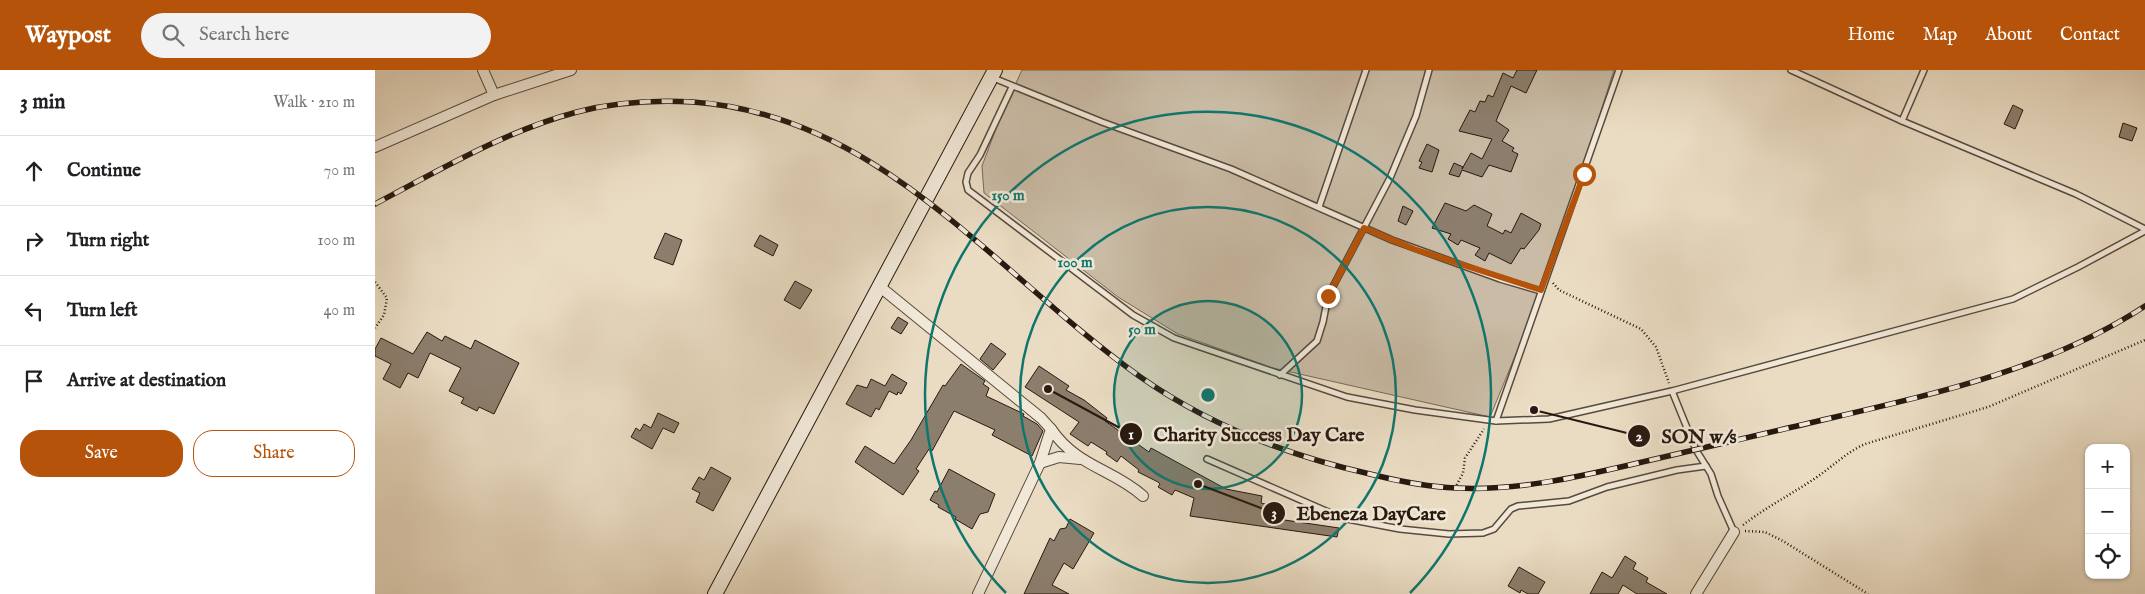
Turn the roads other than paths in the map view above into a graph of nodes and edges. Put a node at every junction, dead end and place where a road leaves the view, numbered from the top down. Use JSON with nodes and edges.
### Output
{"nodes":[{"id":1,"x":483,"y":70,"type":"edge"},
{"id":2,"x":571,"y":70,"type":"edge"},
{"id":3,"x":1366,"y":70,"type":"edge"},
{"id":4,"x":1429,"y":70,"type":"edge"},
{"id":5,"x":1619,"y":70,"type":"edge"},
{"id":6,"x":1791,"y":70,"type":"edge"},
{"id":7,"x":1924,"y":70,"type":"edge"},
{"id":8,"x":993,"y":74,"type":"edge"},
{"id":9,"x":1012,"y":86,"type":"junction"},
{"id":10,"x":494,"y":95,"type":"junction"},
{"id":11,"x":1903,"y":121,"type":"junction"},
{"id":12,"x":375,"y":147,"type":"edge"},
{"id":13,"x":1319,"y":207,"type":"junction"},
{"id":14,"x":1364,"y":228,"type":"junction"},
{"id":15,"x":2145,"y":230,"type":"edge"},
{"id":16,"x":879,"y":286,"type":"junction"},
{"id":17,"x":1541,"y":290,"type":"junction"},
{"id":18,"x":1280,"y":375,"type":"junction"},
{"id":19,"x":1672,"y":392,"type":"junction"},
{"id":20,"x":1496,"y":421,"type":"junction"},
{"id":21,"x":1051,"y":429,"type":"junction"},
{"id":22,"x":1207,"y":459,"type":"dead end"},
{"id":23,"x":1081,"y":460,"type":"junction"},
{"id":24,"x":1041,"y":463,"type":"junction"},
{"id":25,"x":1706,"y":466,"type":"junction"},
{"id":26,"x":1143,"y":496,"type":"dead end"},
{"id":27,"x":1734,"y":532,"type":"joint"},
{"id":28,"x":715,"y":594,"type":"edge"},
{"id":29,"x":978,"y":594,"type":"edge"},
{"id":30,"x":1696,"y":594,"type":"edge"}],
"edges":[{"from":1,"to":10,"type":"street"},
{"from":2,"to":10,"type":"street"},
{"from":3,"to":13,"type":"lane"},
{"from":4,"to":14,"type":"lane"},
{"from":5,"to":17,"type":"lane"},
{"from":6,"to":11,"type":"lane"},
{"from":7,"to":11,"type":"lane"},
{"from":8,"to":9,"type":"lane"},
{"from":8,"to":16,"type":"street"},
{"from":9,"to":13,"type":"lane"},
{"from":9,"to":18,"type":"lane"},
{"from":10,"to":12,"type":"street"},
{"from":11,"to":15,"type":"lane"},
{"from":13,"to":14,"type":"lane"},
{"from":14,"to":17,"type":"lane"},
{"from":14,"to":18,"type":"lane"},
{"from":15,"to":19,"type":"lane"},
{"from":16,"to":21,"type":"street"},
{"from":16,"to":28,"type":"street"},
{"from":17,"to":20,"type":"lane"},
{"from":18,"to":20,"type":"lane"},
{"from":19,"to":20,"type":"lane"},
{"from":19,"to":25,"type":"lane"},
{"from":21,"to":23,"type":"street"},
{"from":21,"to":24,"type":"street"},
{"from":22,"to":25,"type":"lane"},
{"from":23,"to":24,"type":"street"},
{"from":23,"to":26,"type":"street"},
{"from":24,"to":29,"type":"street"},
{"from":25,"to":27,"type":"lane"},
{"from":27,"to":30,"type":"street"}]}
